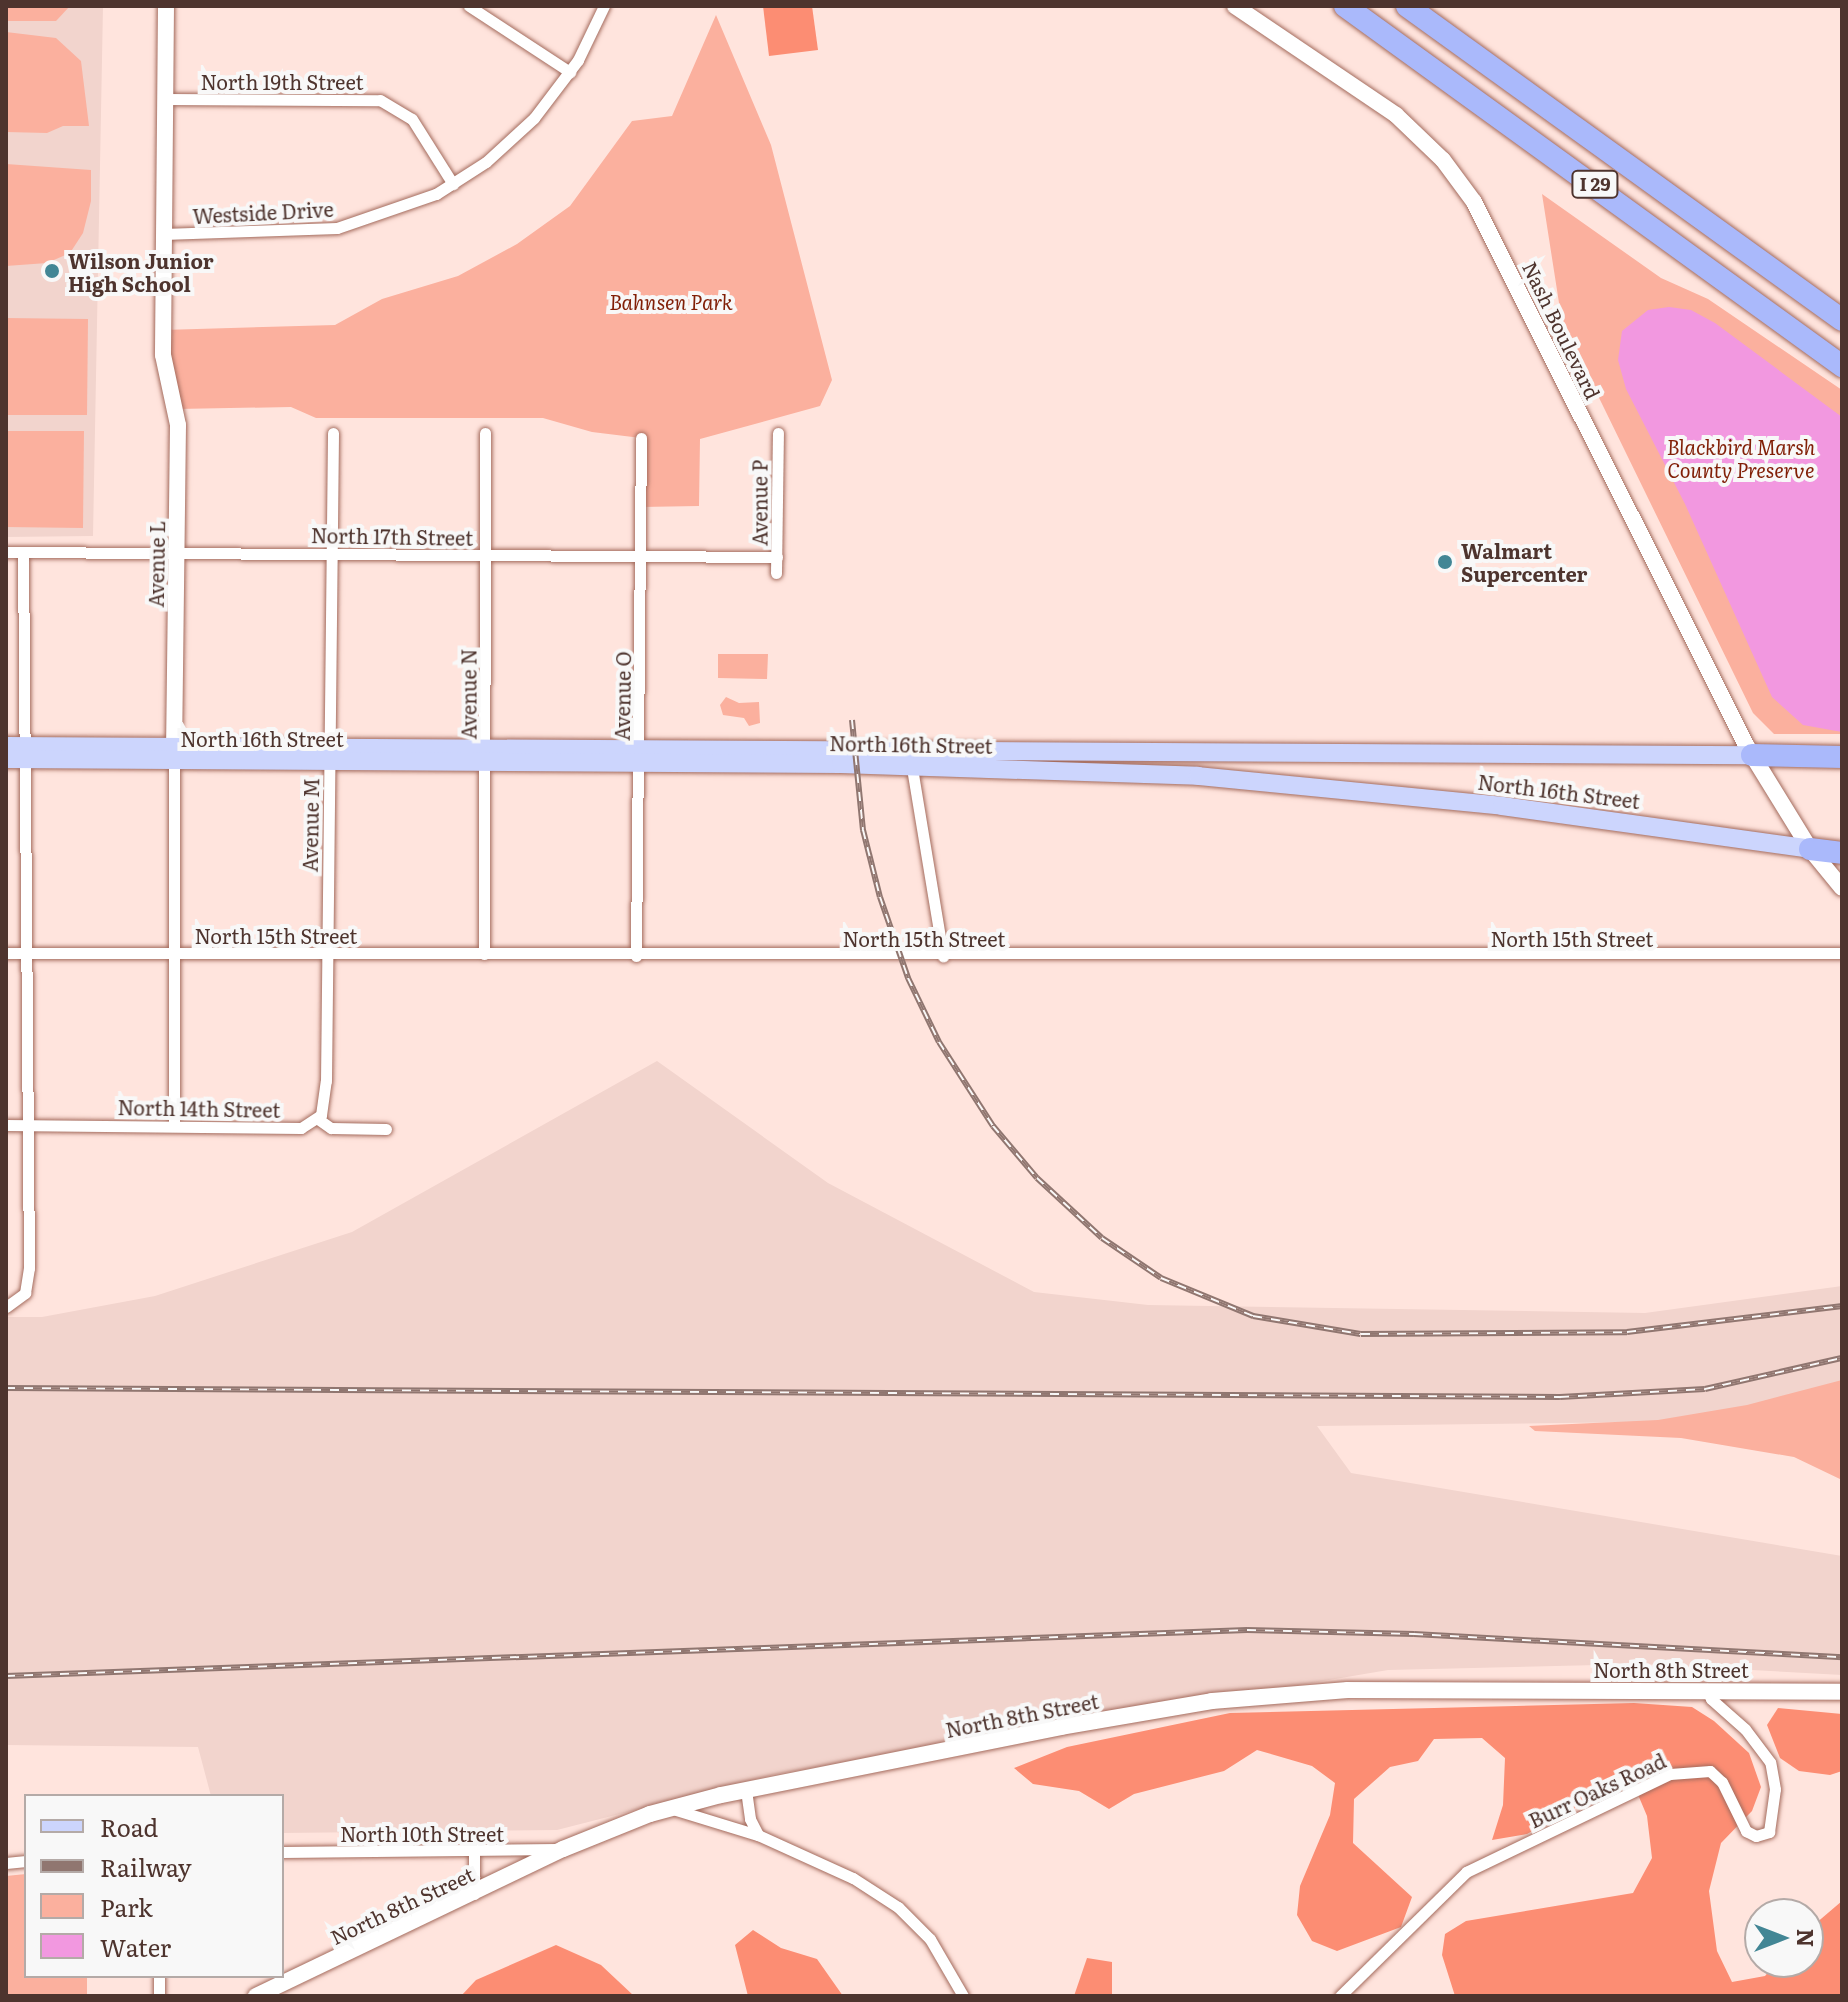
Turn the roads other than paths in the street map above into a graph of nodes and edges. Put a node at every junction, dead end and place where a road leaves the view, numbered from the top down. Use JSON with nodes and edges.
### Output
{"nodes":[{"id":1,"x":166,"y":6,"type":"edge"},
{"id":2,"x":469,"y":6,"type":"edge"},
{"id":3,"x":604,"y":6,"type":"edge"},
{"id":4,"x":1235,"y":6,"type":"edge"},
{"id":5,"x":1345,"y":6,"type":"edge"},
{"id":6,"x":1407,"y":6,"type":"edge"},
{"id":7,"x":570,"y":72,"type":"junction"},
{"id":8,"x":165,"y":99,"type":"junction"},
{"id":9,"x":453,"y":184,"type":"junction"},
{"id":10,"x":163,"y":234,"type":"junction"},
{"id":11,"x":1842,"y":320,"type":"edge"},
{"id":12,"x":1842,"y":366,"type":"edge"},
{"id":13,"x":333,"y":433,"type":"dead end"},
{"id":14,"x":485,"y":433,"type":"dead end"},
{"id":15,"x":778,"y":433,"type":"dead end"},
{"id":16,"x":641,"y":438,"type":"dead end"},
{"id":17,"x":6,"y":552,"type":"edge"},
{"id":18,"x":23,"y":552,"type":"junction"},
{"id":19,"x":176,"y":553,"type":"junction"},
{"id":20,"x":332,"y":554,"type":"junction"},
{"id":21,"x":487,"y":555,"type":"junction"},
{"id":22,"x":641,"y":556,"type":"junction"},
{"id":23,"x":777,"y":557,"type":"junction"},
{"id":24,"x":776,"y":573,"type":"dead end"},
{"id":25,"x":14,"y":752,"type":"edge"},
{"id":26,"x":174,"y":753,"type":"junction"},
{"id":27,"x":329,"y":754,"type":"junction"},
{"id":28,"x":486,"y":755,"type":"junction"},
{"id":29,"x":1752,"y":755,"type":"junction"},
{"id":30,"x":639,"y":756,"type":"junction"},
{"id":31,"x":1842,"y":757,"type":"edge"},
{"id":32,"x":912,"y":768,"type":"junction"},
{"id":33,"x":1810,"y":849,"type":"junction"},
{"id":34,"x":1842,"y":853,"type":"edge"},
{"id":35,"x":1842,"y":888,"type":"edge"},
{"id":36,"x":173,"y":952,"type":"junction"},
{"id":37,"x":6,"y":953,"type":"edge"},
{"id":38,"x":25,"y":953,"type":"junction"},
{"id":39,"x":1842,"y":953,"type":"edge"},
{"id":40,"x":327,"y":954,"type":"junction"},
{"id":41,"x":484,"y":954,"type":"junction"},
{"id":42,"x":636,"y":956,"type":"junction"},
{"id":43,"x":943,"y":956,"type":"junction"},
{"id":44,"x":318,"y":1119,"type":"junction"},
{"id":45,"x":6,"y":1125,"type":"edge"},
{"id":46,"x":28,"y":1125,"type":"junction"},
{"id":47,"x":174,"y":1125,"type":"junction"},
{"id":48,"x":386,"y":1129,"type":"dead end"},
{"id":49,"x":6,"y":1307,"type":"edge"},
{"id":50,"x":1707,"y":1689,"type":"junction"},
{"id":51,"x":1842,"y":1692,"type":"edge"},
{"id":52,"x":746,"y":1790,"type":"junction"},
{"id":53,"x":664,"y":1810,"type":"junction"},
{"id":54,"x":758,"y":1835,"type":"junction"},
{"id":55,"x":563,"y":1849,"type":"junction"},
{"id":56,"x":474,"y":1851,"type":"junction"},
{"id":57,"x":284,"y":1852,"type":"edge"},
{"id":58,"x":474,"y":1894,"type":"junction"},
{"id":59,"x":256,"y":1996,"type":"edge"},
{"id":60,"x":963,"y":1996,"type":"edge"},
{"id":61,"x":1340,"y":1996,"type":"edge"}],
"edges":[{"from":1,"to":8,"type":"street","name":"Avenue L"},
{"from":2,"to":7,"type":"street"},
{"from":3,"to":7,"type":"street","name":"Westside Drive"},
{"from":4,"to":29,"type":"street","name":"Nash Boulevard"},
{"from":5,"to":12,"type":"highway","number":"I 29"},
{"from":6,"to":11,"type":"highway","number":"I 29"},
{"from":7,"to":9,"type":"street","name":"Westside Drive"},
{"from":8,"to":9,"type":"street","name":"North 19th Street"},
{"from":8,"to":10,"type":"street","name":"Avenue L"},
{"from":9,"to":10,"type":"street","name":"Westside Drive"},
{"from":10,"to":19,"type":"street","name":"Avenue L"},
{"from":13,"to":20,"type":"street","name":"Avenue M"},
{"from":14,"to":21,"type":"street","name":"Avenue N"},
{"from":15,"to":23,"type":"street","name":"Avenue P"},
{"from":16,"to":22,"type":"street","name":"Avenue O"},
{"from":17,"to":18,"type":"street","name":"North 17th Street"},
{"from":18,"to":19,"type":"street","name":"North 17th Street"},
{"from":18,"to":25,"type":"street"},
{"from":19,"to":20,"type":"street","name":"North 17th Street"},
{"from":19,"to":26,"type":"street","name":"Avenue L"},
{"from":20,"to":21,"type":"street","name":"North 17th Street"},
{"from":20,"to":27,"type":"street","name":"Avenue M"},
{"from":21,"to":22,"type":"street","name":"North 17th Street"},
{"from":21,"to":28,"type":"street","name":"Avenue N"},
{"from":22,"to":23,"type":"street","name":"North 17th Street"},
{"from":22,"to":30,"type":"street","name":"Avenue O"},
{"from":23,"to":24,"type":"street","name":"Avenue P"},
{"from":25,"to":26,"type":"main road","name":"North 16th Street"},
{"from":25,"to":38,"type":"street"},
{"from":26,"to":27,"type":"main road","name":"North 16th Street"},
{"from":26,"to":36,"type":"street","name":"Avenue L"},
{"from":27,"to":28,"type":"main road","name":"North 16th Street"},
{"from":27,"to":40,"type":"street","name":"Avenue M"},
{"from":28,"to":30,"type":"main road","name":"North 16th Street"},
{"from":28,"to":41,"type":"street","name":"Avenue N"},
{"from":29,"to":30,"type":"main road","name":"North 16th Street"},
{"from":29,"to":31,"type":"highway"},
{"from":29,"to":33,"type":"street","name":"Nash Boulevard"},
{"from":30,"to":32,"type":"main road","name":"North 16th Street"},
{"from":30,"to":42,"type":"street","name":"Avenue O"},
{"from":32,"to":33,"type":"main road","name":"North 16th Street"},
{"from":32,"to":43,"type":"street"},
{"from":33,"to":34,"type":"highway"},
{"from":33,"to":35,"type":"street","name":"Nash Boulevard"},
{"from":36,"to":38,"type":"street","name":"North 15th Street"},
{"from":36,"to":40,"type":"street","name":"North 15th Street"},
{"from":36,"to":47,"type":"street","name":"Avenue L"},
{"from":37,"to":38,"type":"street","name":"North 15th Street"},
{"from":38,"to":46,"type":"street"},
{"from":39,"to":43,"type":"street","name":"North 15th Street"},
{"from":40,"to":41,"type":"street","name":"North 15th Street"},
{"from":40,"to":44,"type":"street","name":"Avenue M"},
{"from":41,"to":42,"type":"street","name":"North 15th Street"},
{"from":42,"to":43,"type":"street","name":"North 15th Street"},
{"from":44,"to":47,"type":"street","name":"North 14th Street"},
{"from":44,"to":48,"type":"street","name":"North 14th Street"},
{"from":45,"to":46,"type":"street","name":"North 14th Street"},
{"from":46,"to":47,"type":"street","name":"North 14th Street"},
{"from":46,"to":49,"type":"street"},
{"from":50,"to":51,"type":"street","name":"North 8th Street"},
{"from":50,"to":52,"type":"street","name":"North 8th Street"},
{"from":50,"to":61,"type":"street","name":"Burr Oaks Road"},
{"from":52,"to":53,"type":"street","name":"North 8th Street"},
{"from":52,"to":54,"type":"street"},
{"from":53,"to":54,"type":"street"},
{"from":53,"to":55,"type":"street","name":"North 8th Street"},
{"from":54,"to":60,"type":"street"},
{"from":55,"to":56,"type":"street","name":"North 10th Street"},
{"from":55,"to":58,"type":"street","name":"North 8th Street"},
{"from":56,"to":57,"type":"street","name":"North 10th Street"},
{"from":56,"to":58,"type":"street"},
{"from":58,"to":59,"type":"street","name":"North 8th Street"}]}
